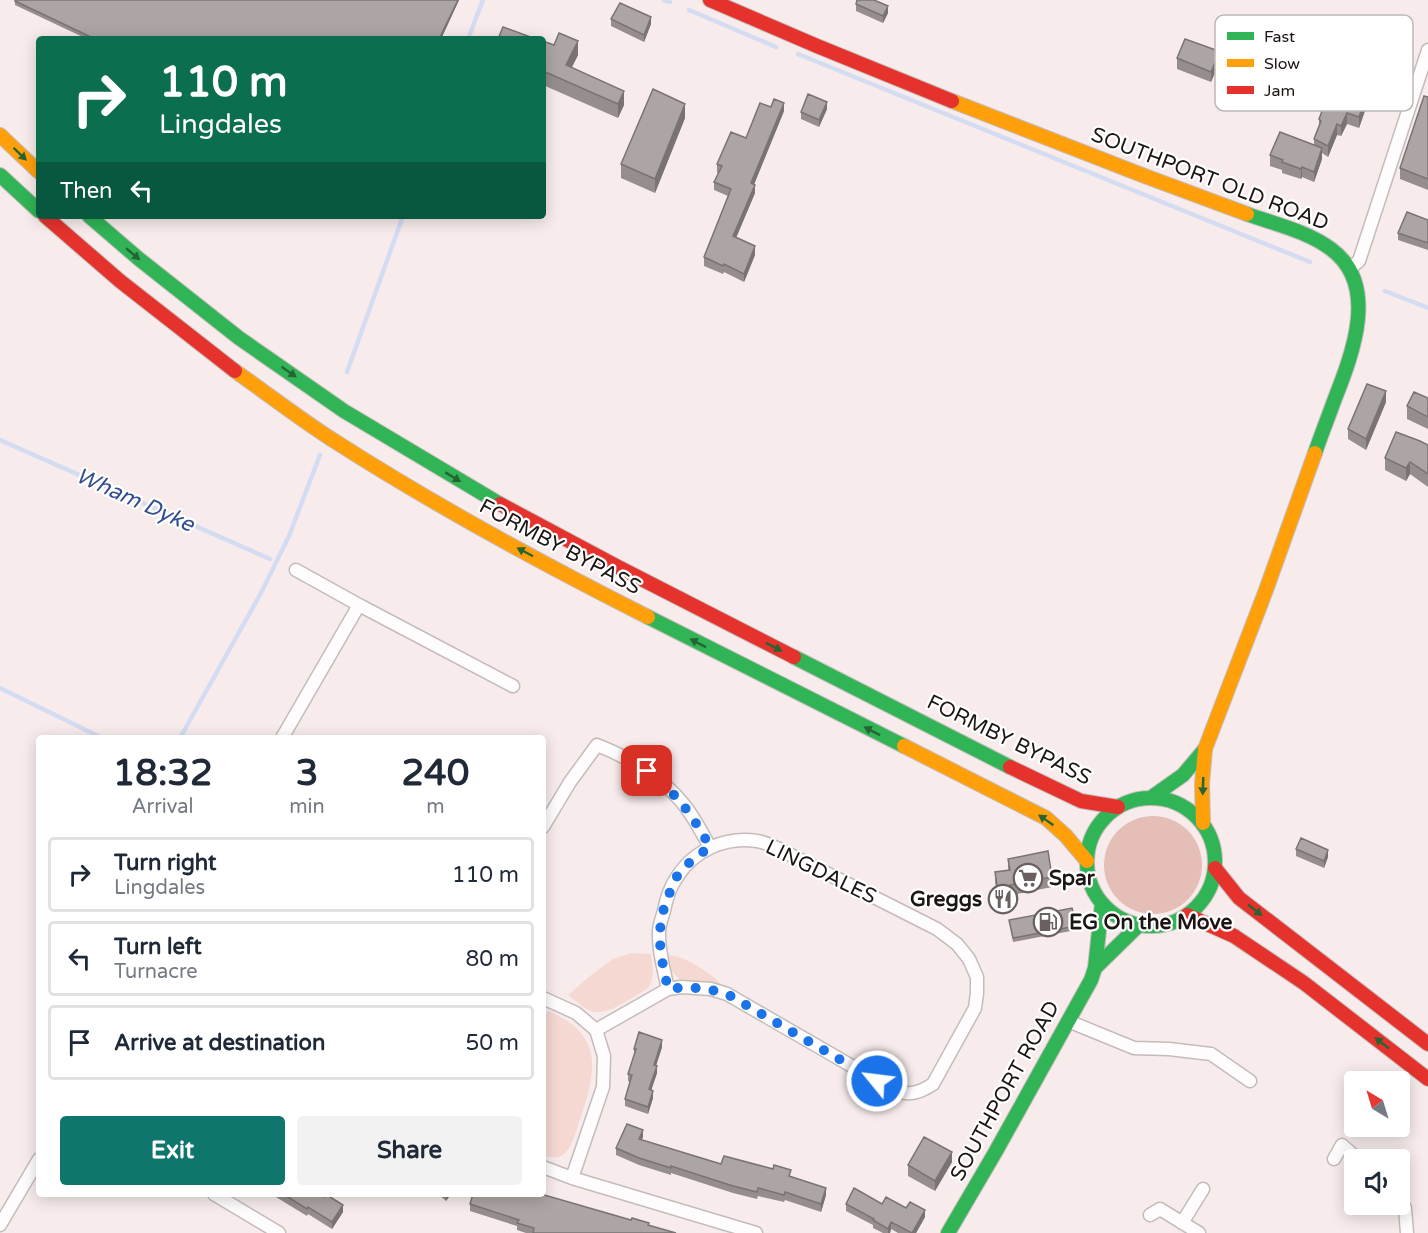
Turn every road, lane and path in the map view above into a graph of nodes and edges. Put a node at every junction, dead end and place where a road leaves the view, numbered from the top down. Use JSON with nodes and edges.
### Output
{"nodes":[{"id":1,"x":710,"y":0,"type":"edge"},
{"id":2,"x":1428,"y":50,"type":"edge"},
{"id":3,"x":1413,"y":96,"type":"edge"},
{"id":4,"x":1408,"y":111,"type":"edge"},
{"id":5,"x":0,"y":135,"type":"edge"},
{"id":6,"x":36,"y":169,"type":"edge"},
{"id":7,"x":0,"y":175,"type":"edge"},
{"id":8,"x":36,"y":208,"type":"edge"},
{"id":9,"x":48,"y":219,"type":"edge"},
{"id":10,"x":92,"y":219,"type":"edge"},
{"id":11,"x":1350,"y":268,"type":"junction"},
{"id":12,"x":296,"y":570,"type":"dead end"},
{"id":13,"x":359,"y":605,"type":"junction"},
{"id":14,"x":513,"y":686,"type":"dead end"},
{"id":15,"x":287,"y":735,"type":"edge"},
{"id":16,"x":1205,"y":749,"type":"junction"},
{"id":17,"x":1152,"y":797,"type":"junction"},
{"id":18,"x":1118,"y":807,"type":"junction"},
{"id":19,"x":546,"y":822,"type":"edge"},
{"id":20,"x":1203,"y":823,"type":"junction"},
{"id":21,"x":710,"y":847,"type":"junction"},
{"id":22,"x":1087,"y":861,"type":"junction"},
{"id":23,"x":1215,"y":868,"type":"junction"},
{"id":24,"x":1102,"y":903,"type":"junction"},
{"id":25,"x":1187,"y":915,"type":"junction"},
{"id":26,"x":1139,"y":925,"type":"junction"},
{"id":27,"x":1095,"y":968,"type":"junction"},
{"id":28,"x":668,"y":989,"type":"junction"},
{"id":29,"x":546,"y":999,"type":"edge"},
{"id":30,"x":1068,"y":1021,"type":"junction"},
{"id":31,"x":596,"y":1030,"type":"junction"},
{"id":32,"x":1428,"y":1044,"type":"edge"},
{"id":33,"x":1428,"y":1079,"type":"edge"},
{"id":34,"x":1250,"y":1081,"type":"dead end"},
{"id":35,"x":1347,"y":1149,"type":"edge"},
{"id":36,"x":1334,"y":1159,"type":"dead end"},
{"id":37,"x":36,"y":1164,"type":"edge"},
{"id":38,"x":546,"y":1168,"type":"edge"},
{"id":39,"x":572,"y":1178,"type":"junction"},
{"id":40,"x":1203,"y":1189,"type":"dead end"},
{"id":41,"x":219,"y":1197,"type":"edge"},
{"id":42,"x":1150,"y":1215,"type":"dead end"},
{"id":43,"x":1406,"y":1215,"type":"edge"},
{"id":44,"x":1182,"y":1223,"type":"junction"},
{"id":45,"x":0,"y":1225,"type":"edge"},
{"id":46,"x":279,"y":1233,"type":"edge"},
{"id":47,"x":756,"y":1233,"type":"edge"},
{"id":48,"x":948,"y":1233,"type":"edge"},
{"id":49,"x":1199,"y":1233,"type":"edge"},
{"id":50,"x":1407,"y":1233,"type":"edge"}],
"edges":[{"from":1,"to":11,"type":"main road","name":"SOUTHPORT OLD ROAD"},
{"from":2,"to":3,"type":"street"},
{"from":4,"to":11,"type":"street"},
{"from":5,"to":6,"type":"main road","one_way":true},
{"from":7,"to":8,"type":"main road"},
{"from":22,"to":9,"type":"main road","name":"FORMBY BYPASS","one_way":true},
{"from":10,"to":18,"type":"main road","name":"FORMBY BYPASS","one_way":true},
{"from":11,"to":16,"type":"main road"},
{"from":12,"to":13,"type":"street"},
{"from":13,"to":14,"type":"street"},
{"from":13,"to":15,"type":"street"},
{"from":16,"to":17,"type":"main road"},
{"from":16,"to":20,"type":"main road","one_way":true},
{"from":17,"to":18,"type":"main road"},
{"from":17,"to":20,"type":"main road"},
{"from":18,"to":22,"type":"main road"},
{"from":19,"to":21,"type":"street"},
{"from":20,"to":23,"type":"main road"},
{"from":21,"to":28,"type":"street","name":"LINGDALES"},
{"from":21,"to":28,"type":"street","name":"LINGDALES"},
{"from":22,"to":24,"type":"main road"},
{"from":23,"to":25,"type":"main road"},
{"from":23,"to":32,"type":"main road","one_way":true},
{"from":24,"to":26,"type":"main road"},
{"from":24,"to":27,"type":"main road","name":"SOUTHPORT ROAD"},
{"from":25,"to":26,"type":"main road"},
{"from":33,"to":25,"type":"main road","one_way":true},
{"from":26,"to":27,"type":"main road","name":"SOUTHPORT ROAD"},
{"from":27,"to":30,"type":"main road","name":"SOUTHPORT ROAD"},
{"from":28,"to":31,"type":"street","name":"LINGDALES"},
{"from":29,"to":31,"type":"street"},
{"from":30,"to":34,"type":"street"},
{"from":30,"to":48,"type":"main road","name":"SOUTHPORT ROAD"},
{"from":31,"to":39,"type":"street"},
{"from":35,"to":36,"type":"street"},
{"from":37,"to":45,"type":"street"},
{"from":38,"to":39,"type":"street"},
{"from":39,"to":47,"type":"street"},
{"from":40,"to":44,"type":"street"},
{"from":41,"to":46,"type":"street"},
{"from":42,"to":44,"type":"street"},
{"from":43,"to":50,"type":"street"},
{"from":44,"to":49,"type":"street"}]}
